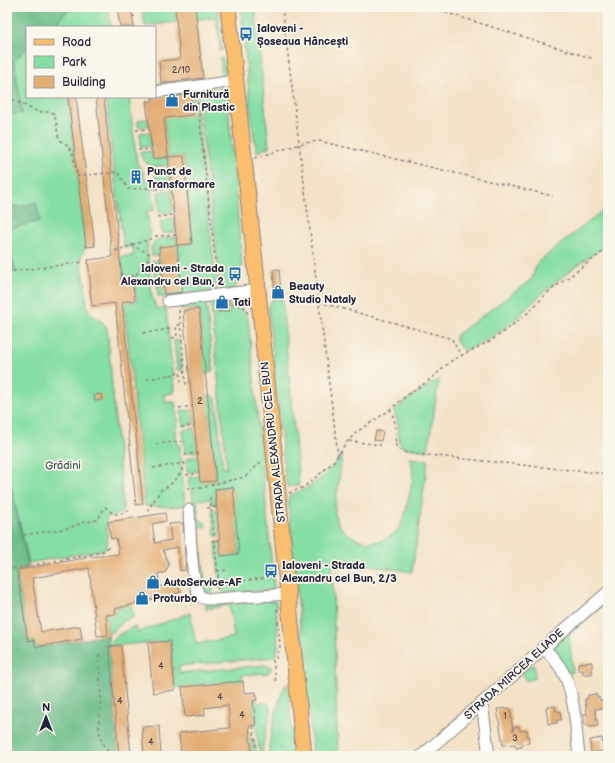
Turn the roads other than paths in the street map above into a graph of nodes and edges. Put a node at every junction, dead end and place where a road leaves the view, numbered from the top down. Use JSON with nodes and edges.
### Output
{"nodes":[{"id":1,"x":228,"y":7,"type":"edge"},
{"id":2,"x":235,"y":81,"type":"junction"},
{"id":3,"x":156,"y":92,"type":"edge"},
{"id":4,"x":258,"y":290,"type":"junction"},
{"id":5,"x":168,"y":301,"type":"dead end"},
{"id":6,"x":189,"y":510,"type":"dead end"},
{"id":7,"x":608,"y":592,"type":"edge"},
{"id":8,"x":288,"y":594,"type":"junction"},
{"id":9,"x":543,"y":647,"type":"junction"},
{"id":10,"x":482,"y":704,"type":"junction"},
{"id":11,"x":304,"y":756,"type":"edge"},
{"id":12,"x":421,"y":756,"type":"edge"},
{"id":13,"x":489,"y":756,"type":"edge"},
{"id":14,"x":579,"y":756,"type":"edge"}],
"edges":[{"from":1,"to":2,"type":"main road","name":"STRADA ALEXANDRU CEL BUN"},
{"from":2,"to":3,"type":"street"},
{"from":2,"to":4,"type":"main road","name":"STRADA ALEXANDRU CEL BUN"},
{"from":4,"to":5,"type":"street"},
{"from":4,"to":8,"type":"main road","name":"STRADA ALEXANDRU CEL BUN"},
{"from":6,"to":8,"type":"street"},
{"from":7,"to":9,"type":"street","name":"STRADA MIRCEA ELIADE"},
{"from":8,"to":11,"type":"main road","name":"STRADA ALEXANDRU CEL BUN"},
{"from":9,"to":10,"type":"street","name":"STRADA MIRCEA ELIADE"},
{"from":9,"to":14,"type":"street"},
{"from":10,"to":12,"type":"street","name":"STRADA MIRCEA ELIADE"},
{"from":10,"to":13,"type":"street"}]}
